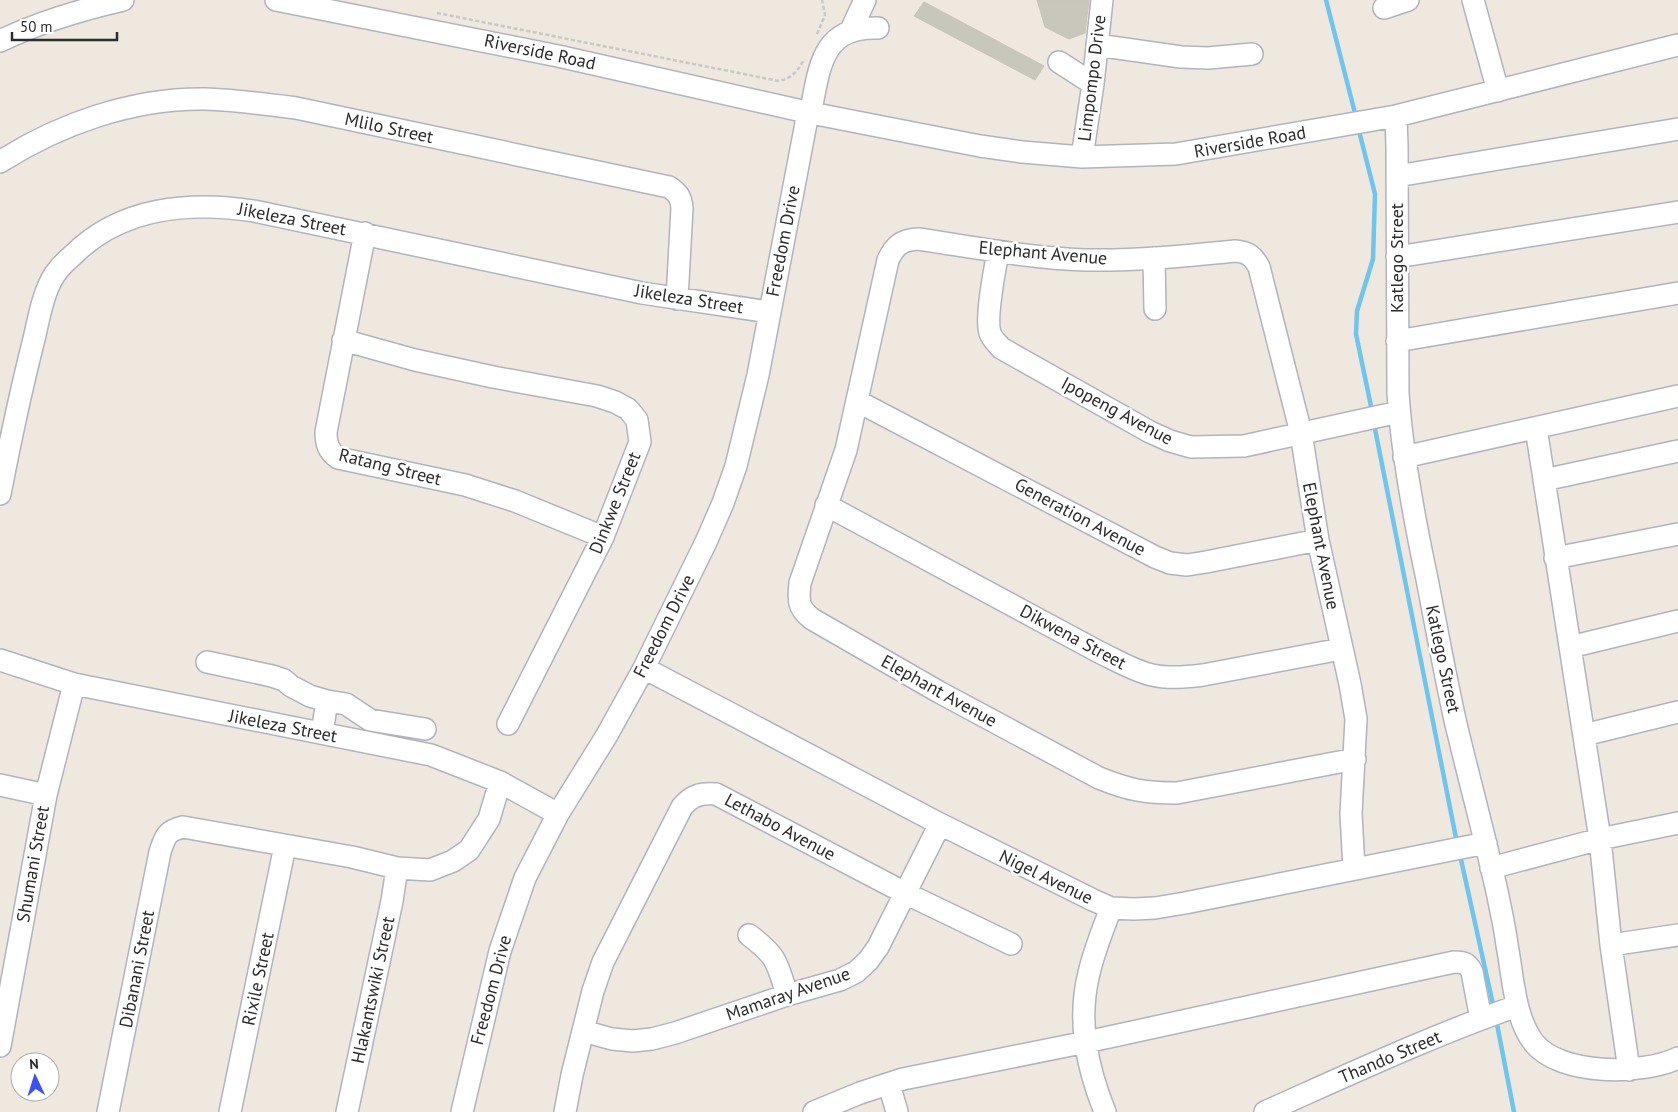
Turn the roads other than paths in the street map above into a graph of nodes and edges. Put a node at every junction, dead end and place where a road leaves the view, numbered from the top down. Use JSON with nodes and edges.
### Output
{"nodes":[{"id":1,"x":123,"y":0,"type":"edge"},
{"id":2,"x":276,"y":0,"type":"edge"},
{"id":3,"x":865,"y":0,"type":"edge"},
{"id":4,"x":1102,"y":0,"type":"edge"},
{"id":5,"x":1408,"y":0,"type":"edge"},
{"id":6,"x":1473,"y":0,"type":"edge"},
{"id":7,"x":1384,"y":8,"type":"dead end"},
{"id":8,"x":878,"y":28,"type":"dead end"},
{"id":9,"x":851,"y":30,"type":"junction"},
{"id":10,"x":0,"y":41,"type":"edge"},
{"id":11,"x":1097,"y":45,"type":"junction"},
{"id":12,"x":1678,"y":45,"type":"edge"},
{"id":13,"x":1252,"y":54,"type":"dead end"},
{"id":14,"x":1059,"y":62,"type":"dead end"},
{"id":15,"x":1092,"y":84,"type":"junction"},
{"id":16,"x":1498,"y":91,"type":"junction"},
{"id":17,"x":809,"y":112,"type":"junction"},
{"id":18,"x":1396,"y":116,"type":"junction"},
{"id":19,"x":1678,"y":129,"type":"edge"},
{"id":20,"x":1082,"y":157,"type":"junction"},
{"id":21,"x":0,"y":162,"type":"edge"},
{"id":22,"x":1397,"y":176,"type":"junction"},
{"id":23,"x":1678,"y":212,"type":"edge"},
{"id":24,"x":365,"y":233,"type":"junction"},
{"id":25,"x":998,"y":251,"type":"junction"},
{"id":26,"x":1397,"y":257,"type":"junction"},
{"id":27,"x":1154,"y":258,"type":"junction"},
{"id":28,"x":1678,"y":293,"type":"edge"},
{"id":29,"x":677,"y":299,"type":"junction"},
{"id":30,"x":1155,"y":309,"type":"dead end"},
{"id":31,"x":769,"y":312,"type":"junction"},
{"id":32,"x":343,"y":340,"type":"junction"},
{"id":33,"x":1397,"y":341,"type":"junction"},
{"id":34,"x":1678,"y":396,"type":"edge"},
{"id":35,"x":857,"y":401,"type":"junction"},
{"id":36,"x":9,"y":402,"type":"edge"},
{"id":37,"x":1399,"y":412,"type":"junction"},
{"id":38,"x":1536,"y":428,"type":"junction"},
{"id":39,"x":1301,"y":433,"type":"junction"},
{"id":40,"x":1678,"y":451,"type":"edge"},
{"id":41,"x":1404,"y":457,"type":"junction"},
{"id":42,"x":1544,"y":480,"type":"junction"},
{"id":43,"x":0,"y":494,"type":"edge"},
{"id":44,"x":826,"y":505,"type":"junction"},
{"id":45,"x":1678,"y":534,"type":"edge"},
{"id":46,"x":603,"y":537,"type":"junction"},
{"id":47,"x":1318,"y":540,"type":"junction"},
{"id":48,"x":1555,"y":558,"type":"junction"},
{"id":49,"x":1678,"y":621,"type":"edge"},
{"id":50,"x":1570,"y":647,"type":"junction"},
{"id":51,"x":1341,"y":648,"type":"junction"},
{"id":52,"x":0,"y":660,"type":"edge"},
{"id":53,"x":208,"y":662,"type":"dead end"},
{"id":54,"x":644,"y":668,"type":"junction"},
{"id":55,"x":74,"y":684,"type":"junction"},
{"id":56,"x":328,"y":701,"type":"junction"},
{"id":57,"x":1678,"y":712,"type":"edge"},
{"id":58,"x":508,"y":724,"type":"dead end"},
{"id":59,"x":425,"y":729,"type":"dead end"},
{"id":60,"x":322,"y":733,"type":"junction"},
{"id":61,"x":1584,"y":736,"type":"junction"},
{"id":62,"x":1355,"y":759,"type":"junction"},
{"id":63,"x":500,"y":782,"type":"junction"},
{"id":64,"x":0,"y":785,"type":"edge"},
{"id":65,"x":46,"y":795,"type":"junction"},
{"id":66,"x":558,"y":814,"type":"junction"},
{"id":67,"x":1678,"y":823,"type":"edge"},
{"id":68,"x":940,"y":824,"type":"junction"},
{"id":69,"x":1600,"y":838,"type":"junction"},
{"id":70,"x":1486,"y":843,"type":"junction"},
{"id":71,"x":285,"y":846,"type":"junction"},
{"id":72,"x":397,"y":868,"type":"junction"},
{"id":73,"x":1491,"y":868,"type":"junction"},
{"id":74,"x":1354,"y":869,"type":"junction"},
{"id":75,"x":905,"y":893,"type":"junction"},
{"id":76,"x":1112,"y":908,"type":"junction"},
{"id":77,"x":749,"y":935,"type":"dead end"},
{"id":78,"x":1678,"y":935,"type":"edge"},
{"id":79,"x":1011,"y":944,"type":"dead end"},
{"id":80,"x":1612,"y":945,"type":"junction"},
{"id":81,"x":787,"y":995,"type":"junction"},
{"id":82,"x":1517,"y":1006,"type":"junction"},
{"id":83,"x":1481,"y":1019,"type":"junction"},
{"id":84,"x":583,"y":1031,"type":"junction"},
{"id":85,"x":1084,"y":1042,"type":"junction"},
{"id":86,"x":0,"y":1046,"type":"edge"},
{"id":87,"x":1678,"y":1058,"type":"edge"},
{"id":88,"x":1629,"y":1070,"type":"junction"},
{"id":89,"x":890,"y":1084,"type":"junction"},
{"id":90,"x":108,"y":1112,"type":"edge"},
{"id":91,"x":230,"y":1112,"type":"edge"},
{"id":92,"x":347,"y":1112,"type":"edge"},
{"id":93,"x":462,"y":1112,"type":"edge"},
{"id":94,"x":565,"y":1112,"type":"edge"},
{"id":95,"x":814,"y":1112,"type":"edge"},
{"id":96,"x":897,"y":1112,"type":"edge"},
{"id":97,"x":1105,"y":1112,"type":"edge"},
{"id":98,"x":1265,"y":1112,"type":"edge"}],
"edges":[{"from":1,"to":10,"type":"street"},
{"from":2,"to":17,"type":"street","name":"Riverside Road"},
{"from":3,"to":9,"type":"street"},
{"from":4,"to":11,"type":"street","name":"Limpompo Drive"},
{"from":5,"to":7,"type":"street"},
{"from":6,"to":16,"type":"street"},
{"from":8,"to":9,"type":"street"},
{"from":9,"to":17,"type":"street","name":"Freedom Drive"},
{"from":11,"to":13,"type":"street"},
{"from":11,"to":15,"type":"street","name":"Limpompo Drive"},
{"from":12,"to":16,"type":"street","name":"Riverside Road"},
{"from":14,"to":15,"type":"street"},
{"from":15,"to":20,"type":"street","name":"Limpompo Drive"},
{"from":16,"to":18,"type":"street","name":"Riverside Road"},
{"from":17,"to":20,"type":"street","name":"Riverside Road"},
{"from":17,"to":31,"type":"street","name":"Freedom Drive"},
{"from":18,"to":20,"type":"street","name":"Riverside Road"},
{"from":18,"to":22,"type":"street","name":"Katlego Street"},
{"from":19,"to":22,"type":"street"},
{"from":21,"to":29,"type":"street","name":"Mlilo Street"},
{"from":22,"to":26,"type":"street","name":"Katlego Street"},
{"from":23,"to":26,"type":"street"},
{"from":24,"to":29,"type":"street","name":"Jikeleza Street"},
{"from":24,"to":32,"type":"street","name":"Ratang Street"},
{"from":24,"to":36,"type":"street","name":"Jikeleza Street"},
{"from":25,"to":27,"type":"street","name":"Elephant Avenue"},
{"from":25,"to":35,"type":"street","name":"Elephant Avenue"},
{"from":25,"to":39,"type":"street","name":"Ipopeng Avenue"},
{"from":26,"to":33,"type":"street","name":"Katlego Street"},
{"from":27,"to":30,"type":"street"},
{"from":27,"to":39,"type":"street","name":"Elephant Avenue"},
{"from":28,"to":33,"type":"street"},
{"from":29,"to":31,"type":"street","name":"Jikeleza Street"},
{"from":31,"to":54,"type":"street","name":"Freedom Drive"},
{"from":32,"to":46,"type":"street","name":"Ratang Street"},
{"from":32,"to":46,"type":"street","name":"Dinkwe Street"},
{"from":33,"to":37,"type":"street","name":"Katlego Street"},
{"from":34,"to":38,"type":"street"},
{"from":35,"to":44,"type":"street","name":"Elephant Avenue"},
{"from":35,"to":47,"type":"street","name":"Generation Avenue"},
{"from":36,"to":43,"type":"street","name":"Jikeleza Street"},
{"from":37,"to":39,"type":"street","name":"Ipopeng Avenue"},
{"from":37,"to":41,"type":"street","name":"Katlego Street"},
{"from":38,"to":41,"type":"street"},
{"from":38,"to":42,"type":"street"},
{"from":39,"to":47,"type":"street","name":"Elephant Avenue"},
{"from":40,"to":42,"type":"street"},
{"from":41,"to":70,"type":"street","name":"Katlego Street"},
{"from":42,"to":48,"type":"street"},
{"from":44,"to":51,"type":"street","name":"Dikwena Street"},
{"from":44,"to":62,"type":"street","name":"Elephant Avenue"},
{"from":45,"to":48,"type":"street"},
{"from":46,"to":58,"type":"street","name":"Dinkwe Street"},
{"from":47,"to":51,"type":"street","name":"Elephant Avenue"},
{"from":48,"to":50,"type":"street"},
{"from":49,"to":50,"type":"street"},
{"from":50,"to":61,"type":"street"},
{"from":51,"to":62,"type":"street","name":"Elephant Avenue"},
{"from":52,"to":55,"type":"street","name":"Jikeleza Street"},
{"from":53,"to":56,"type":"street"},
{"from":54,"to":66,"type":"street","name":"Freedom Drive"},
{"from":54,"to":68,"type":"street","name":"Nigel Avenue"},
{"from":55,"to":60,"type":"street","name":"Jikeleza Street"},
{"from":55,"to":65,"type":"street","name":"Shumani Street"},
{"from":56,"to":59,"type":"street"},
{"from":56,"to":60,"type":"street"},
{"from":57,"to":61,"type":"street"},
{"from":60,"to":63,"type":"street","name":"Jikeleza Street"},
{"from":61,"to":69,"type":"street"},
{"from":62,"to":74,"type":"street"},
{"from":63,"to":66,"type":"street","name":"Jikeleza Street"},
{"from":63,"to":72,"type":"street"},
{"from":64,"to":65,"type":"street"},
{"from":65,"to":86,"type":"street","name":"Shumani Street"},
{"from":66,"to":93,"type":"street","name":"Freedom Drive"},
{"from":67,"to":69,"type":"street"},
{"from":68,"to":75,"type":"street","name":"Mamaray Avenue"},
{"from":68,"to":76,"type":"street","name":"Nigel Avenue"},
{"from":69,"to":73,"type":"street"},
{"from":69,"to":80,"type":"street"},
{"from":70,"to":73,"type":"street","name":"Katlego Street"},
{"from":70,"to":74,"type":"street","name":"Nigel Avenue"},
{"from":71,"to":72,"type":"street"},
{"from":71,"to":90,"type":"street","name":"Dibanani Street"},
{"from":71,"to":91,"type":"street","name":"Rixile Street"},
{"from":72,"to":92,"type":"street","name":"Hlakantswiki Street"},
{"from":73,"to":82,"type":"street","name":"Katlego Street"},
{"from":74,"to":76,"type":"street","name":"Nigel Avenue"},
{"from":75,"to":79,"type":"street","name":"Lethabo Avenue"},
{"from":75,"to":81,"type":"street","name":"Mamaray Avenue"},
{"from":75,"to":84,"type":"street","name":"Lethabo Avenue"},
{"from":76,"to":85,"type":"street"},
{"from":77,"to":81,"type":"street"},
{"from":78,"to":80,"type":"street"},
{"from":80,"to":88,"type":"street"},
{"from":81,"to":84,"type":"street","name":"Mamaray Avenue"},
{"from":82,"to":83,"type":"street","name":"Thando Street"},
{"from":82,"to":88,"type":"street","name":"Katlego Street"},
{"from":83,"to":85,"type":"street"},
{"from":83,"to":98,"type":"street","name":"Thando Street"},
{"from":84,"to":94,"type":"street","name":"Lethabo Avenue"},
{"from":85,"to":89,"type":"street"},
{"from":85,"to":97,"type":"street"},
{"from":87,"to":88,"type":"street","name":"Katlego Street"},
{"from":89,"to":95,"type":"street"},
{"from":89,"to":96,"type":"street"}]}
